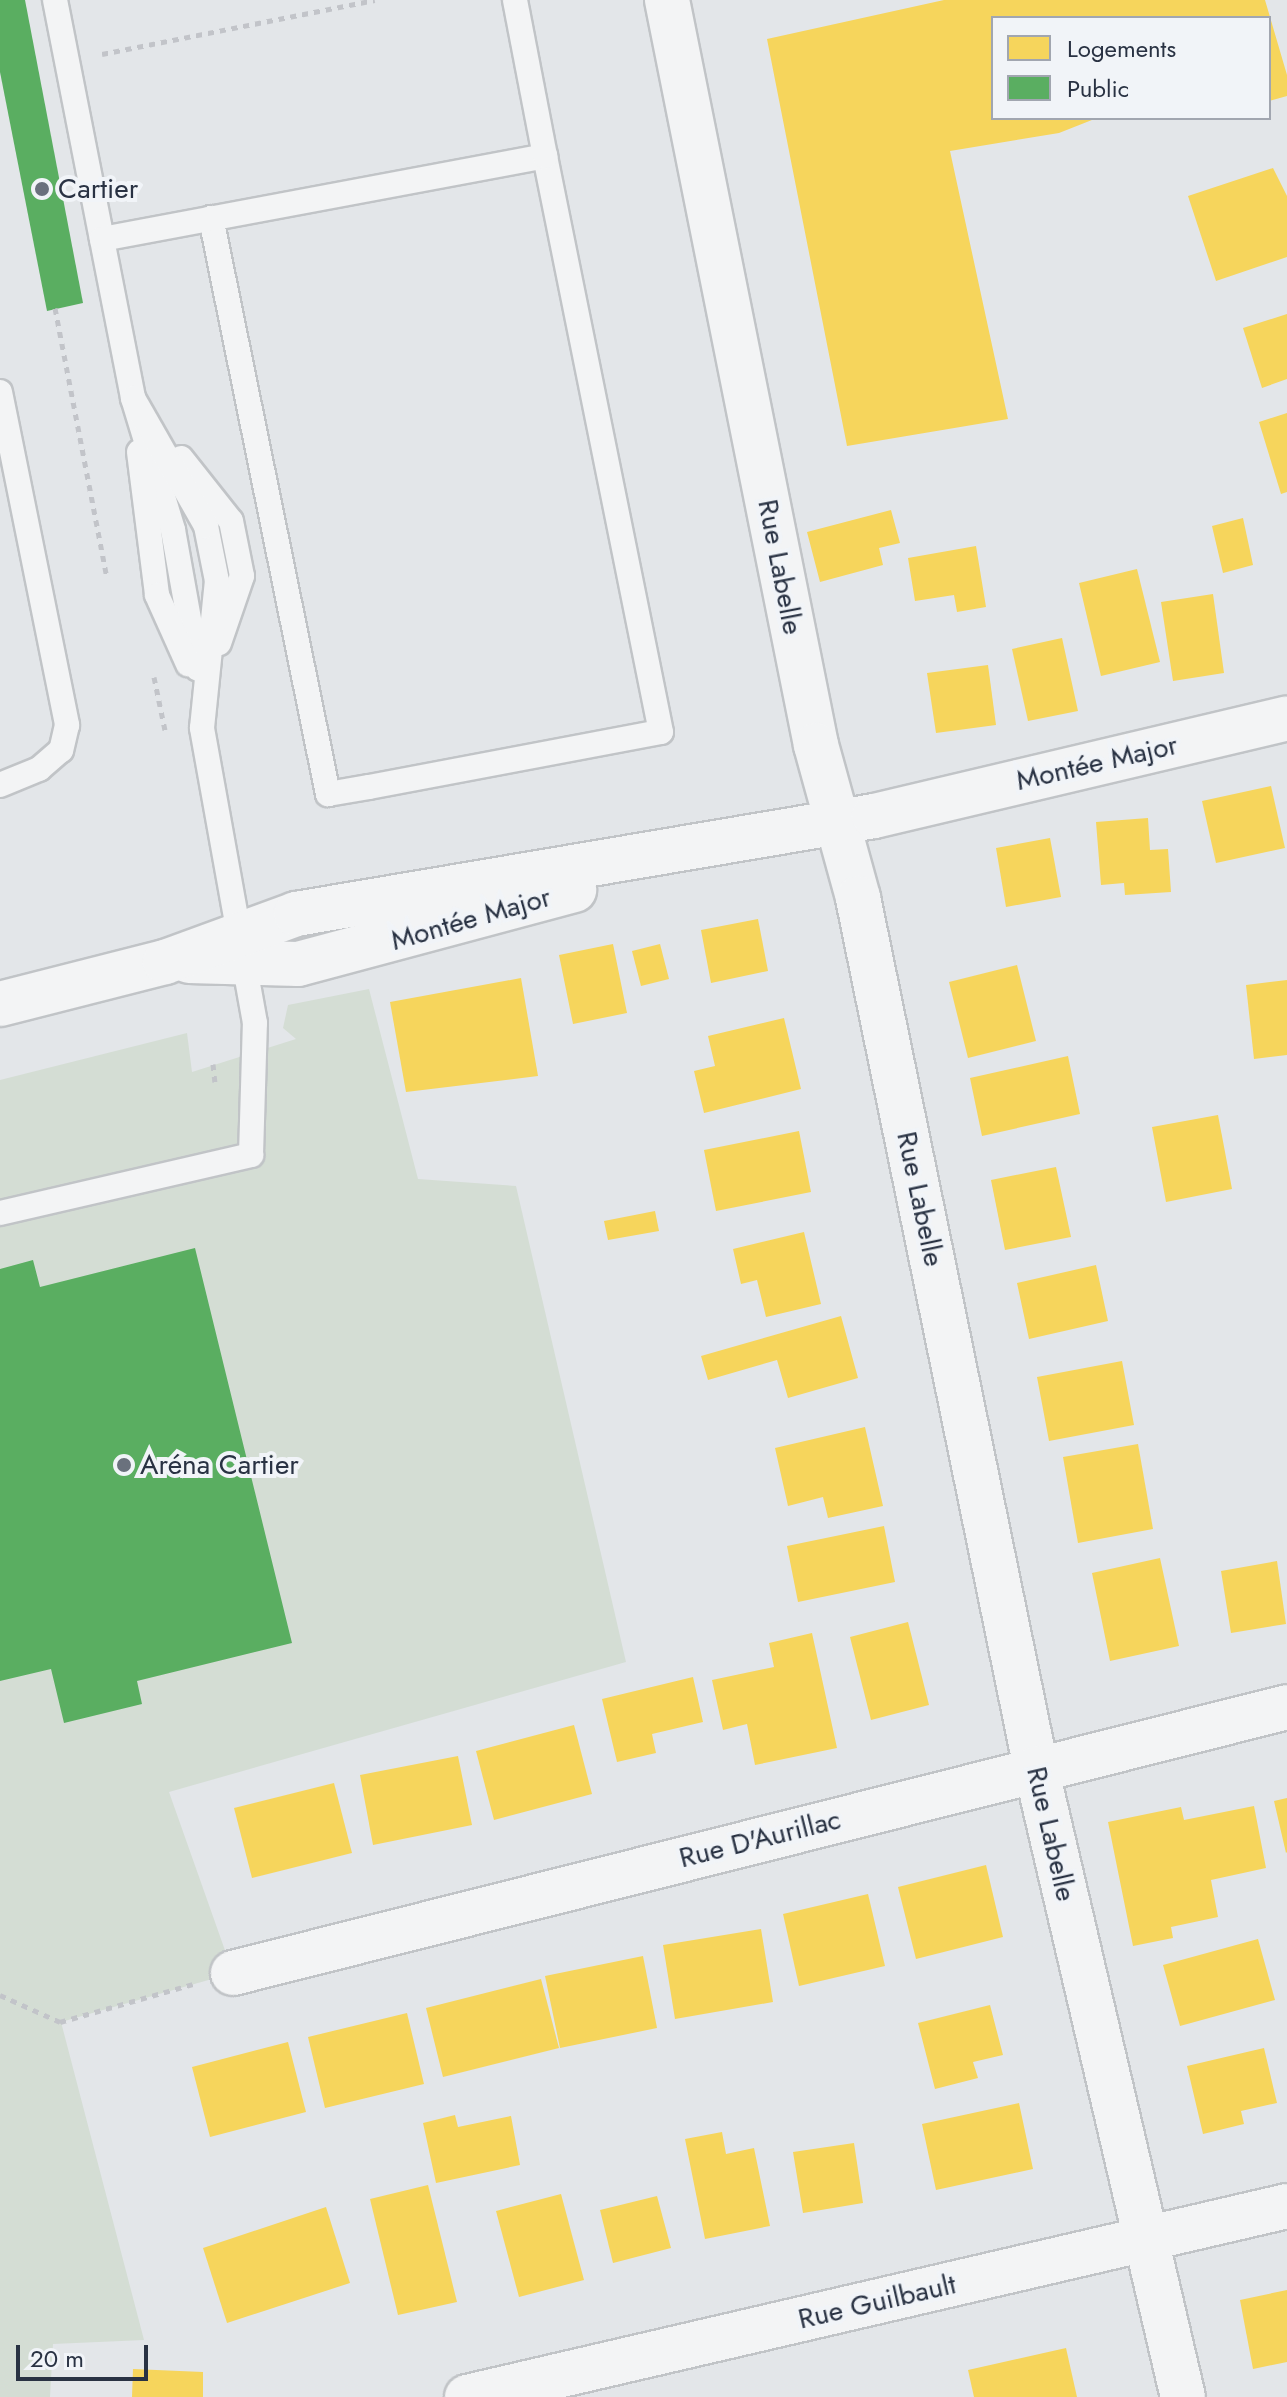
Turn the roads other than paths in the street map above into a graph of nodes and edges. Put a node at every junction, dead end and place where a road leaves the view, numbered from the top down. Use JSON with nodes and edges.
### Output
{"nodes":[{"id":1,"x":55,"y":0,"type":"edge"},
{"id":2,"x":515,"y":0,"type":"edge"},
{"id":3,"x":667,"y":0,"type":"edge"},
{"id":4,"x":545,"y":156,"type":"junction"},
{"id":5,"x":211,"y":218,"type":"junction"},
{"id":6,"x":102,"y":239,"type":"junction"},
{"id":7,"x":133,"y":398,"type":"junction"},
{"id":8,"x":1,"y":405,"type":"edge"},
{"id":9,"x":202,"y":695,"type":"junction"},
{"id":10,"x":1287,"y":718,"type":"edge"},
{"id":11,"x":0,"y":785,"type":"edge"},
{"id":12,"x":838,"y":823,"type":"junction"},
{"id":13,"x":242,"y":950,"type":"junction"},
{"id":14,"x":0,"y":1004,"type":"edge"},
{"id":15,"x":0,"y":1213,"type":"edge"},
{"id":16,"x":1287,"y":1707,"type":"edge"},
{"id":17,"x":1036,"y":1768,"type":"junction"},
{"id":18,"x":233,"y":1973,"type":"road end"},
{"id":19,"x":1287,"y":2206,"type":"edge"},
{"id":20,"x":1148,"y":2240,"type":"junction"},
{"id":21,"x":467,"y":2397,"type":"edge"},
{"id":22,"x":1183,"y":2397,"type":"edge"}],
"edges":[{"from":1,"to":6,"type":"lane"},
{"from":2,"to":4,"type":"lane"},
{"from":3,"to":12,"type":"street","name":"Rue Labelle"},
{"from":4,"to":5,"type":"lane"},
{"from":4,"to":5,"type":"lane"},
{"from":5,"to":6,"type":"lane"},
{"from":6,"to":7,"type":"lane"},
{"from":7,"to":9,"type":"lane"},
{"from":7,"to":9,"type":"lane"},
{"from":8,"to":11,"type":"lane"},
{"from":9,"to":13,"type":"lane"},
{"from":10,"to":12,"type":"street","name":"Montée Major"},
{"from":12,"to":13,"type":"street","name":"Montée Major"},
{"from":12,"to":17,"type":"street","name":"Rue Labelle"},
{"from":13,"to":14,"type":"street","name":"Montée Major"},
{"from":13,"to":15,"type":"lane"},
{"from":16,"to":17,"type":"street","name":"Rue D'Aurillac"},
{"from":17,"to":18,"type":"street","name":"Rue D'Aurillac"},
{"from":17,"to":20,"type":"street","name":"Rue Labelle"},
{"from":19,"to":20,"type":"street","name":"Rue Guilbault"},
{"from":20,"to":21,"type":"street","name":"Rue Guilbault"},
{"from":20,"to":22,"type":"street","name":"Rue Labelle"}]}
